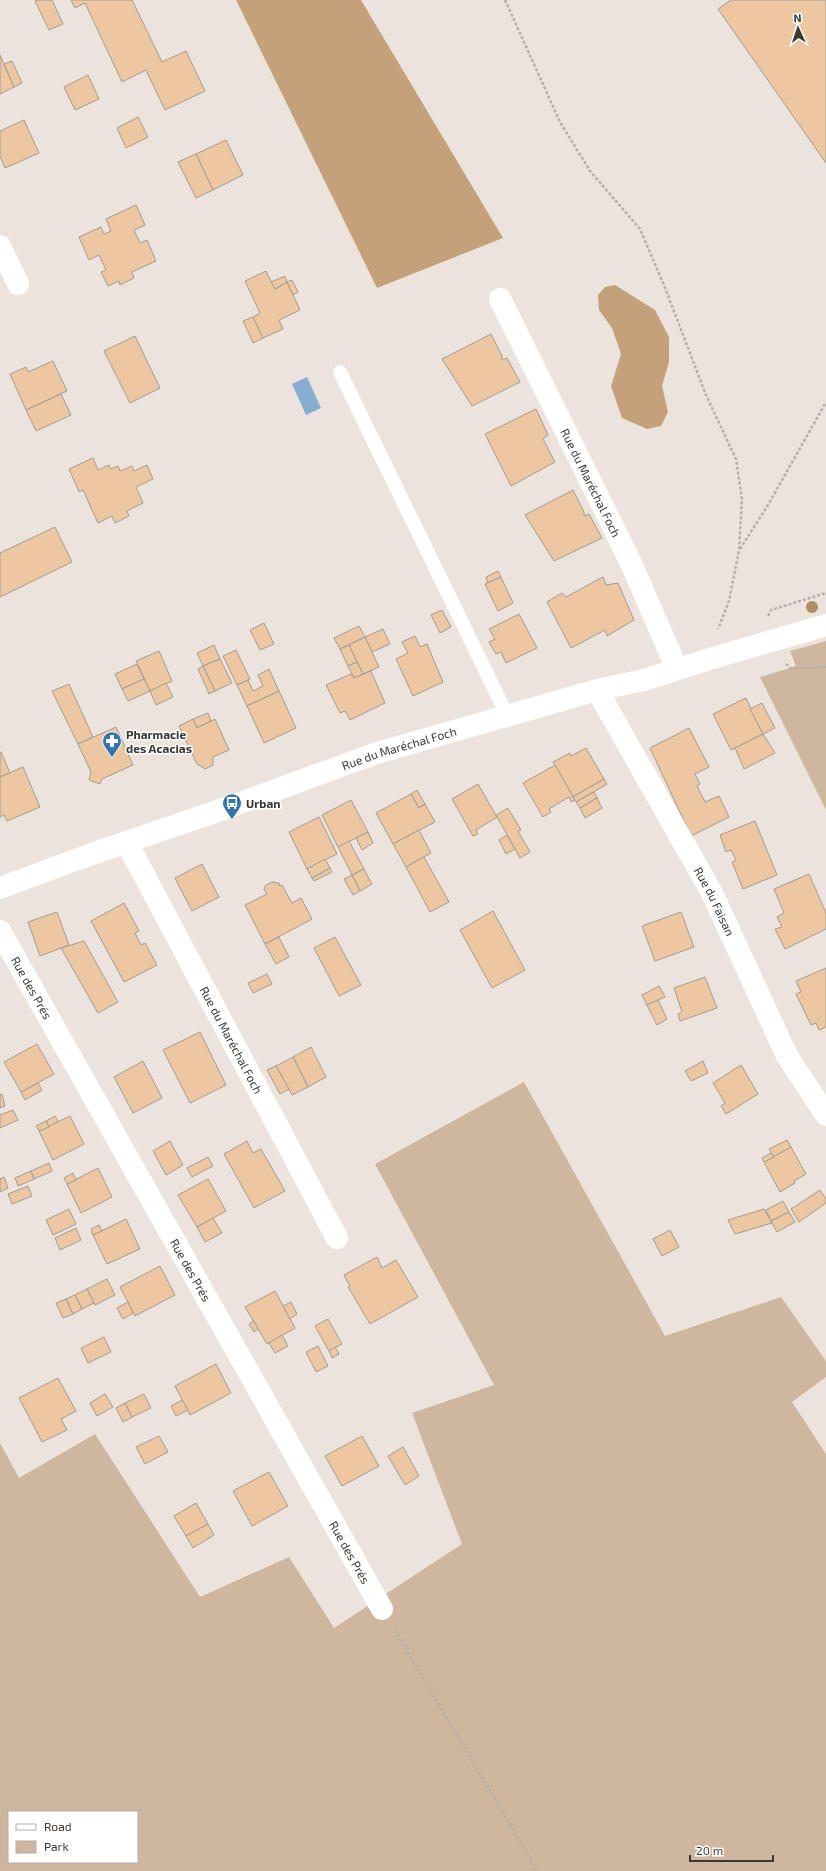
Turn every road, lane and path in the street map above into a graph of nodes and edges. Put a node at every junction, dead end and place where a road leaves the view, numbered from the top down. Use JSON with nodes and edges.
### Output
{"nodes":[{"id":1,"x":504,"y":0,"type":"edge"},
{"id":2,"x":0,"y":246,"type":"edge"},
{"id":3,"x":18,"y":284,"type":"dead end"},
{"id":4,"x":500,"y":298,"type":"dead end"},
{"id":5,"x":340,"y":372,"type":"dead end"},
{"id":6,"x":826,"y":402,"type":"edge"},
{"id":7,"x":739,"y":550,"type":"junction"},
{"id":8,"x":826,"y":625,"type":"edge"},
{"id":9,"x":706,"y":660,"type":"junction"},
{"id":10,"x":677,"y":670,"type":"junction"},
{"id":11,"x":597,"y":690,"type":"junction"},
{"id":12,"x":507,"y":715,"type":"junction"},
{"id":13,"x":127,"y":843,"type":"junction"},
{"id":14,"x":0,"y":888,"type":"edge"},
{"id":15,"x":0,"y":932,"type":"edge"},
{"id":16,"x":826,"y":1115,"type":"edge"},
{"id":17,"x":337,"y":1238,"type":"dead end"},
{"id":18,"x":382,"y":1609,"type":"joint"},
{"id":19,"x":536,"y":1871,"type":"edge"}],
"edges":[{"from":1,"to":7,"type":"path"},
{"from":2,"to":3,"type":"street"},
{"from":4,"to":10,"type":"street","name":"Rue du Maréchal Foch"},
{"from":5,"to":12,"type":"lane"},
{"from":6,"to":7,"type":"path"},
{"from":7,"to":9,"type":"path"},
{"from":8,"to":9,"type":"street","name":"Rue du Maréchal Foch"},
{"from":9,"to":10,"type":"street","name":"Rue du Maréchal Foch"},
{"from":10,"to":11,"type":"street","name":"Rue du Maréchal Foch"},
{"from":11,"to":12,"type":"street","name":"Rue du Maréchal Foch"},
{"from":11,"to":16,"type":"street","name":"Rue du Faisan"},
{"from":12,"to":13,"type":"street","name":"Rue du Maréchal Foch"},
{"from":13,"to":14,"type":"street","name":"Rue du Maréchal Foch"},
{"from":13,"to":17,"type":"street","name":"Rue du Maréchal Foch"},
{"from":15,"to":18,"type":"street","name":"Rue des Prés"},
{"from":18,"to":19,"type":"path"}]}
